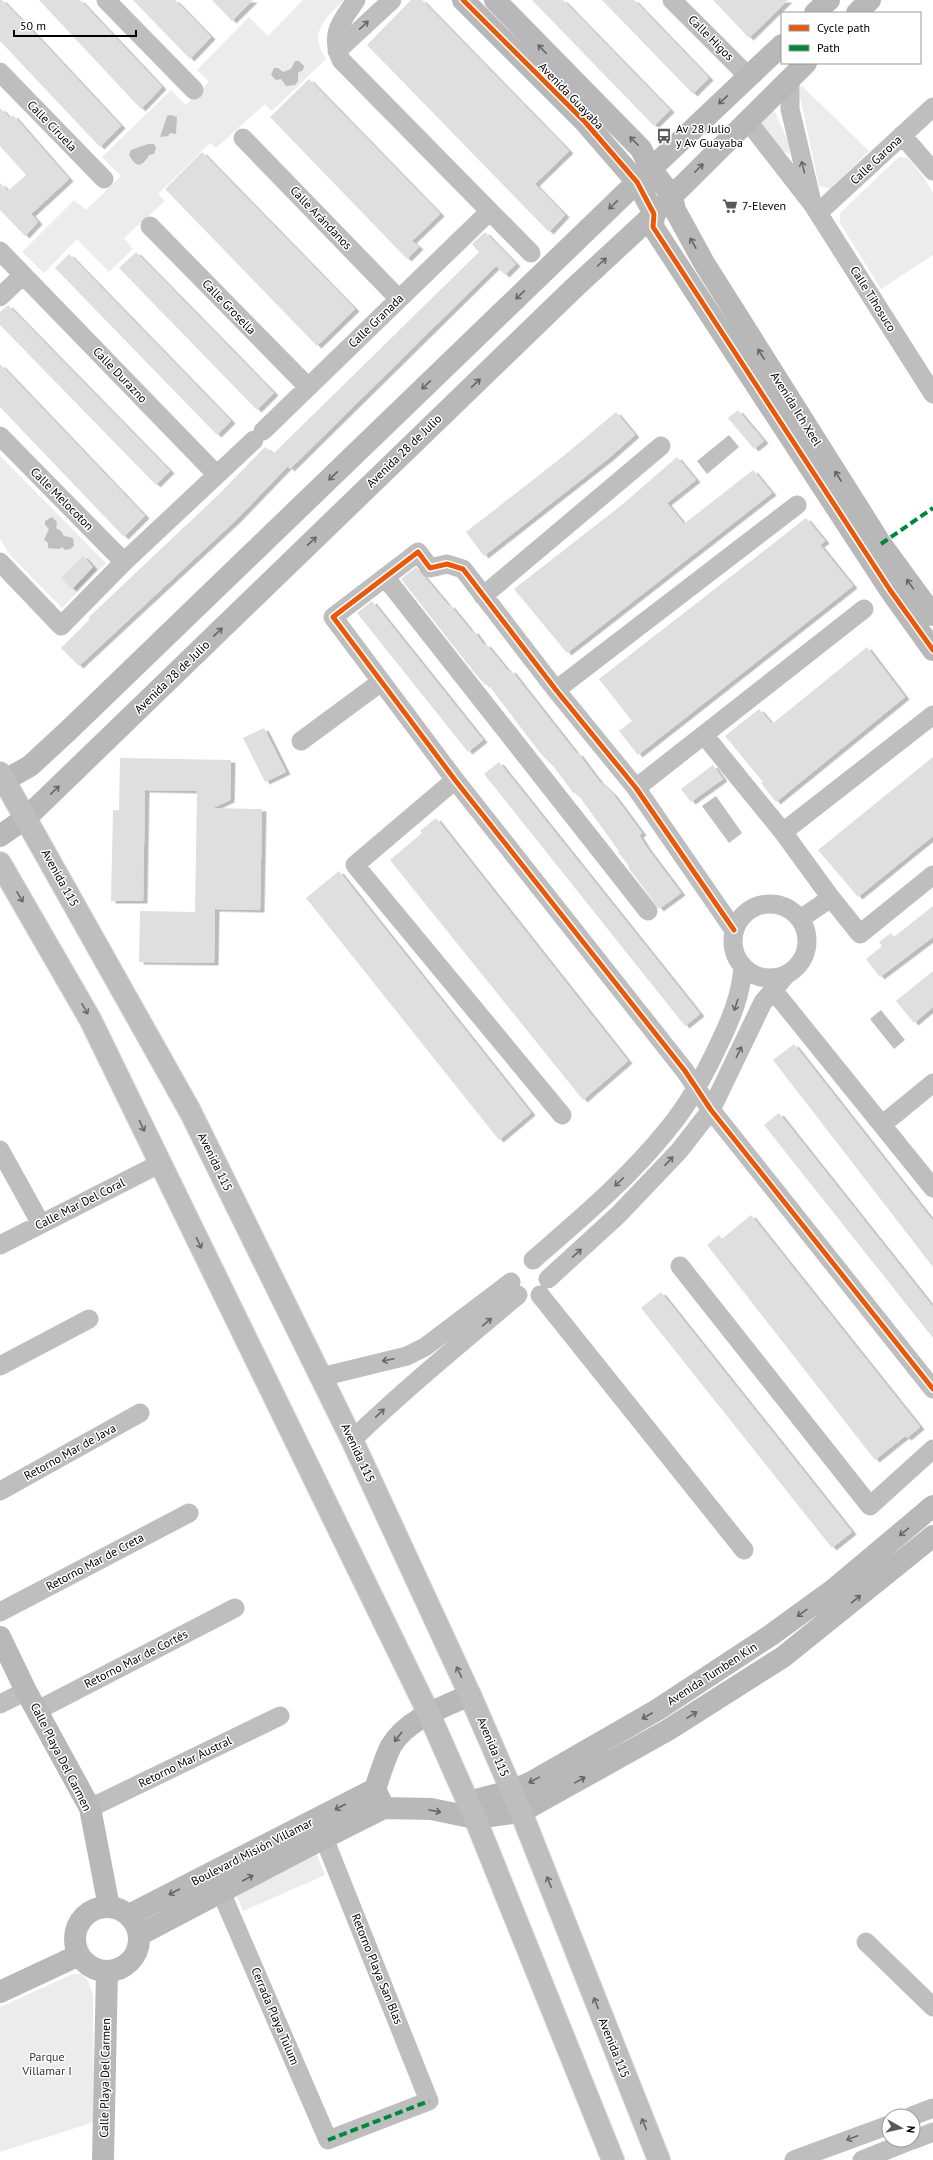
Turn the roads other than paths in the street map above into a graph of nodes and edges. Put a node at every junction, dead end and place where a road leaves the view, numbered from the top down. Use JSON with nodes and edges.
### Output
{"nodes":[{"id":1,"x":106,"y":0,"type":"edge"},
{"id":2,"x":356,"y":0,"type":"edge"},
{"id":3,"x":392,"y":0,"type":"edge"},
{"id":4,"x":463,"y":0,"type":"edge"},
{"id":5,"x":495,"y":0,"type":"edge"},
{"id":6,"x":672,"y":0,"type":"edge"},
{"id":7,"x":829,"y":0,"type":"edge"},
{"id":8,"x":870,"y":0,"type":"edge"},
{"id":9,"x":816,"y":12,"type":"edge"},
{"id":10,"x":858,"y":12,"type":"edge"},
{"id":11,"x":781,"y":46,"type":"edge"},
{"id":12,"x":337,"y":51,"type":"junction"},
{"id":13,"x":805,"y":64,"type":"edge"},
{"id":14,"x":0,"y":72,"type":"edge"},
{"id":15,"x":749,"y":77,"type":"junction"},
{"id":16,"x":790,"y":78,"type":"junction"},
{"id":17,"x":194,"y":90,"type":"dead end"},
{"id":18,"x":933,"y":107,"type":"edge"},
{"id":19,"x":592,"y":114,"type":"junction"},
{"id":20,"x":747,"y":120,"type":"junction"},
{"id":21,"x":902,"y":136,"type":"junction"},
{"id":22,"x":243,"y":138,"type":"dead end"},
{"id":23,"x":933,"y":171,"type":"edge"},
{"id":24,"x":644,"y":176,"type":"junction"},
{"id":25,"x":104,"y":179,"type":"dead end"},
{"id":26,"x":672,"y":196,"type":"junction"},
{"id":27,"x":815,"y":209,"type":"junction"},
{"id":28,"x":490,"y":210,"type":"junction"},
{"id":29,"x":654,"y":221,"type":"junction"},
{"id":30,"x":150,"y":226,"type":"dead end"},
{"id":31,"x":0,"y":251,"type":"edge"},
{"id":32,"x":531,"y":253,"type":"dead end"},
{"id":33,"x":23,"y":275,"type":"junction"},
{"id":34,"x":0,"y":297,"type":"edge"},
{"id":35,"x":399,"y":299,"type":"junction"},
{"id":36,"x":308,"y":388,"type":"junction"},
{"id":37,"x":933,"y":394,"type":"edge"},
{"id":38,"x":0,"y":436,"type":"edge"},
{"id":39,"x":661,"y":446,"type":"dead end"},
{"id":40,"x":217,"y":475,"type":"junction"},
{"id":41,"x":797,"y":505,"type":"dead end"},
{"id":42,"x":0,"y":562,"type":"edge"},
{"id":43,"x":124,"y":562,"type":"junction"},
{"id":44,"x":385,"y":577,"type":"junction"},
{"id":45,"x":483,"y":596,"type":"junction"},
{"id":46,"x":864,"y":609,"type":"dead end"},
{"id":47,"x":933,"y":615,"type":"edge"},
{"id":48,"x":933,"y":650,"type":"edge"},
{"id":49,"x":381,"y":682,"type":"junction"},
{"id":50,"x":556,"y":690,"type":"junction"},
{"id":51,"x":933,"y":715,"type":"edge"},
{"id":52,"x":704,"y":735,"type":"junction"},
{"id":53,"x":301,"y":741,"type":"dead end"},
{"id":54,"x":1,"y":779,"type":"edge"},
{"id":55,"x":455,"y":780,"type":"junction"},
{"id":56,"x":636,"y":788,"type":"junction"},
{"id":57,"x":26,"y":817,"type":"junction"},
{"id":58,"x":783,"y":832,"type":"junction"},
{"id":59,"x":0,"y":836,"type":"edge"},
{"id":60,"x":0,"y":863,"type":"edge"},
{"id":61,"x":933,"y":875,"type":"edge"},
{"id":62,"x":831,"y":898,"type":"junction"},
{"id":63,"x":648,"y":911,"type":"dead end"},
{"id":64,"x":800,"y":919,"type":"junction"},
{"id":65,"x":734,"y":930,"type":"junction"},
{"id":66,"x":743,"y":967,"type":"junction"},
{"id":67,"x":786,"y":975,"type":"junction"},
{"id":68,"x":773,"y":990,"type":"junction"},
{"id":69,"x":933,"y":1084,"type":"edge"},
{"id":70,"x":696,"y":1088,"type":"junction"},
{"id":71,"x":711,"y":1110,"type":"junction"},
{"id":72,"x":562,"y":1115,"type":"dead end"},
{"id":73,"x":883,"y":1124,"type":"junction"},
{"id":74,"x":0,"y":1150,"type":"edge"},
{"id":75,"x":161,"y":1163,"type":"junction"},
{"id":76,"x":933,"y":1188,"type":"edge"},
{"id":77,"x":41,"y":1224,"type":"junction"},
{"id":78,"x":0,"y":1245,"type":"edge"},
{"id":79,"x":533,"y":1260,"type":"junction"},
{"id":80,"x":680,"y":1266,"type":"dead end"},
{"id":81,"x":544,"y":1287,"type":"junction"},
{"id":82,"x":514,"y":1288,"type":"junction"},
{"id":83,"x":90,"y":1319,"type":"dead end"},
{"id":84,"x":0,"y":1366,"type":"edge"},
{"id":85,"x":321,"y":1377,"type":"junction"},
{"id":86,"x":933,"y":1389,"type":"edge"},
{"id":87,"x":140,"y":1413,"type":"dead end"},
{"id":88,"x":352,"y":1440,"type":"junction"},
{"id":89,"x":933,"y":1449,"type":"edge"},
{"id":90,"x":0,"y":1491,"type":"edge"},
{"id":91,"x":933,"y":1506,"type":"edge"},
{"id":92,"x":189,"y":1513,"type":"dead end"},
{"id":93,"x":933,"y":1536,"type":"edge"},
{"id":94,"x":744,"y":1550,"type":"dead end"},
{"id":95,"x":235,"y":1608,"type":"dead end"},
{"id":96,"x":0,"y":1612,"type":"edge"},
{"id":97,"x":0,"y":1637,"type":"edge"},
{"id":98,"x":26,"y":1691,"type":"junction"},
{"id":99,"x":470,"y":1695,"type":"junction"},
{"id":100,"x":0,"y":1704,"type":"edge"},
{"id":101,"x":38,"y":1710,"type":"junction"},
{"id":102,"x":429,"y":1714,"type":"junction"},
{"id":103,"x":280,"y":1716,"type":"dead end"},
{"id":104,"x":375,"y":1789,"type":"junction"},
{"id":105,"x":512,"y":1791,"type":"junction"},
{"id":106,"x":90,"y":1808,"type":"junction"},
{"id":107,"x":384,"y":1808,"type":"junction"},
{"id":108,"x":472,"y":1810,"type":"junction"},
{"id":109,"x":521,"y":1812,"type":"junction"},
{"id":110,"x":324,"y":1838,"type":"junction"},
{"id":111,"x":221,"y":1892,"type":"junction"},
{"id":112,"x":119,"y":1911,"type":"junction"},
{"id":113,"x":139,"y":1935,"type":"junction"},
{"id":114,"x":866,"y":1942,"type":"dead end"},
{"id":115,"x":79,"y":1955,"type":"junction"},
{"id":116,"x":107,"y":1972,"type":"junction"},
{"id":117,"x":0,"y":1992,"type":"edge"},
{"id":118,"x":933,"y":2007,"type":"edge"},
{"id":119,"x":933,"y":2108,"type":"edge"},
{"id":120,"x":921,"y":2113,"type":"edge"},
{"id":121,"x":881,"y":2127,"type":"edge"},
{"id":122,"x":933,"y":2132,"type":"edge"},
{"id":123,"x":921,"y":2137,"type":"edge"},
{"id":124,"x":328,"y":2140,"type":"joint"},
{"id":125,"x":893,"y":2148,"type":"edge"},
{"id":126,"x":103,"y":2160,"type":"edge"},
{"id":127,"x":613,"y":2160,"type":"edge"},
{"id":128,"x":659,"y":2160,"type":"edge"},
{"id":129,"x":794,"y":2160,"type":"edge"},
{"id":130,"x":862,"y":2160,"type":"edge"}],
"edges":[{"from":1,"to":17,"type":"street"},
{"from":2,"to":12,"type":"street"},
{"from":12,"to":3,"type":"street","one_way":true},
{"from":4,"to":19,"type":"street","name":"Avenida Guayaba"},
{"from":19,"to":5,"type":"street","name":"Avenida Guayaba","one_way":true},
{"from":6,"to":15,"type":"street","name":"Calle Higos"},
{"from":7,"to":9,"type":"street"},
{"from":8,"to":10,"type":"street"},
{"from":11,"to":15,"type":"street"},
{"from":12,"to":28,"type":"street"},
{"from":13,"to":16,"type":"street","name":"Avenida 28 de Julio"},
{"from":14,"to":25,"type":"street","name":"Calle Ciruela"},
{"from":15,"to":24,"type":"street","one_way":true},
{"from":16,"to":20,"type":"street","name":"Avenida 28 de Julio"},
{"from":27,"to":16,"type":"street","name":"Calle Tihosuco","one_way":true},
{"from":18,"to":21,"type":"street","name":"Calle Garona"},
{"from":19,"to":24,"type":"street","name":"Avenida Guayaba"},
{"from":26,"to":20,"type":"street","name":"Avenida 28 de Julio","one_way":true},
{"from":20,"to":27,"type":"street","name":"Calle Tihosuco"},
{"from":21,"to":23,"type":"street"},
{"from":21,"to":27,"type":"street","name":"Calle Garona"},
{"from":22,"to":35,"type":"street","name":"Calle Arándanos"},
{"from":24,"to":26,"type":"street","name":"Avenida Guayaba"},
{"from":24,"to":29,"type":"street","name":"Avenida Guayaba"},
{"from":24,"to":54,"type":"street","one_way":true},
{"from":26,"to":29,"type":"street","name":"Avenida 28 de Julio"},
{"from":47,"to":26,"type":"street","name":"Avenida Ich Xeel","one_way":true},
{"from":27,"to":37,"type":"street","name":"Calle Tihosuco"},
{"from":28,"to":32,"type":"street"},
{"from":28,"to":35,"type":"street","name":"Calle Granada"},
{"from":29,"to":48,"type":"street","name":"Avenida Guayaba"},
{"from":57,"to":29,"type":"street","name":"Avenida 28 de Julio","one_way":true},
{"from":30,"to":36,"type":"street","name":"Calle Grosella"},
{"from":31,"to":33,"type":"street","name":"Calle Durazno"},
{"from":33,"to":34,"type":"street"},
{"from":33,"to":40,"type":"street","name":"Calle Durazno"},
{"from":35,"to":36,"type":"street","name":"Calle Granada"},
{"from":36,"to":40,"type":"street","name":"Calle Granada"},
{"from":38,"to":43,"type":"street","name":"Calle Melocoton"},
{"from":39,"to":45,"type":"street"},
{"from":40,"to":43,"type":"street"},
{"from":41,"to":50,"type":"street"},
{"from":42,"to":43,"type":"street"},
{"from":44,"to":45,"type":"street"},
{"from":44,"to":49,"type":"street"},
{"from":44,"to":63,"type":"street"},
{"from":45,"to":50,"type":"street"},
{"from":46,"to":52,"type":"street"},
{"from":49,"to":53,"type":"street"},
{"from":49,"to":55,"type":"street"},
{"from":50,"to":56,"type":"street"},
{"from":51,"to":58,"type":"street"},
{"from":52,"to":56,"type":"street"},
{"from":52,"to":58,"type":"street"},
{"from":54,"to":57,"type":"main road","name":"Avenida 115"},
{"from":55,"to":70,"type":"street"},
{"from":55,"to":72,"type":"street"},
{"from":56,"to":65,"type":"street"},
{"from":57,"to":59,"type":"street","name":"Avenida 28 de Julio"},
{"from":57,"to":85,"type":"main road","name":"Avenida 115"},
{"from":58,"to":62,"type":"street"},
{"from":60,"to":75,"type":"main road","one_way":true},
{"from":61,"to":62,"type":"street"},
{"from":62,"to":64,"type":"street"},
{"from":64,"to":65,"type":"street"},
{"from":64,"to":67,"type":"street"},
{"from":65,"to":66,"type":"street"},
{"from":66,"to":67,"type":"street"},
{"from":66,"to":70,"type":"street","one_way":true},
{"from":67,"to":68,"type":"street"},
{"from":71,"to":68,"type":"street","one_way":true},
{"from":68,"to":73,"type":"street"},
{"from":69,"to":73,"type":"street"},
{"from":70,"to":71,"type":"street"},
{"from":70,"to":79,"type":"street","one_way":true},
{"from":81,"to":71,"type":"street","one_way":true},
{"from":71,"to":86,"type":"street"},
{"from":73,"to":76,"type":"street"},
{"from":74,"to":77,"type":"street"},
{"from":75,"to":77,"type":"street","name":"Calle Mar Del Coral"},
{"from":75,"to":102,"type":"main road","one_way":true},
{"from":77,"to":78,"type":"street","name":"Calle Mar Del Coral"},
{"from":79,"to":81,"type":"street"},
{"from":79,"to":82,"type":"street"},
{"from":80,"to":89,"type":"street"},
{"from":81,"to":82,"type":"street"},
{"from":81,"to":94,"type":"street"},
{"from":82,"to":85,"type":"street","one_way":true},
{"from":88,"to":82,"type":"street","one_way":true},
{"from":83,"to":84,"type":"street"},
{"from":85,"to":88,"type":"main road","name":"Avenida 115"},
{"from":87,"to":90,"type":"street","name":"Retorno Mar de Java"},
{"from":99,"to":88,"type":"main road","name":"Avenida 115","one_way":true},
{"from":91,"to":105,"type":"street","name":"Avenida Tumben Kin","one_way":true},
{"from":92,"to":96,"type":"street","name":"Retorno Mar de Creta"},
{"from":109,"to":93,"type":"street","name":"Avenida Tumben Kin","one_way":true},
{"from":95,"to":101,"type":"street","name":"Retorno Mar de Cortés"},
{"from":97,"to":98,"type":"street","name":"Calle Playa Del Carmen"},
{"from":98,"to":100,"type":"street"},
{"from":98,"to":101,"type":"street","name":"Calle Playa Del Carmen"},
{"from":99,"to":102,"type":"street"},
{"from":99,"to":105,"type":"main road","name":"Avenida 115"},
{"from":101,"to":106,"type":"street","name":"Calle Playa Del Carmen"},
{"from":102,"to":104,"type":"street","one_way":true},
{"from":102,"to":108,"type":"main road"},
{"from":103,"to":106,"type":"street","name":"Retorno Mar Austral"},
{"from":104,"to":107,"type":"street"},
{"from":104,"to":112,"type":"street","name":"Boulevard Misión Villamar","one_way":true},
{"from":105,"to":108,"type":"street","name":"Avenida Tumben Kin"},
{"from":105,"to":109,"type":"main road","name":"Avenida 115"},
{"from":106,"to":112,"type":"street","name":"Calle Playa Del Carmen"},
{"from":107,"to":108,"type":"street","one_way":true},
{"from":107,"to":110,"type":"street","name":"Boulevard Misión Villamar"},
{"from":108,"to":109,"type":"street"},
{"from":108,"to":127,"type":"main road"},
{"from":128,"to":109,"type":"main road","name":"Avenida 115","one_way":true},
{"from":111,"to":110,"type":"street","name":"Boulevard Misión Villamar","one_way":true},
{"from":110,"to":124,"type":"street","name":"Retorno Playa San Blas"},
{"from":111,"to":113,"type":"street","name":"Boulevard Misión Villamar"},
{"from":111,"to":124,"type":"street","name":"Cerrada Playa Tulum"},
{"from":112,"to":113,"type":"street"},
{"from":112,"to":115,"type":"street"},
{"from":113,"to":116,"type":"street"},
{"from":114,"to":118,"type":"street"},
{"from":115,"to":116,"type":"street"},
{"from":115,"to":117,"type":"street"},
{"from":116,"to":126,"type":"street","name":"Calle Playa Del Carmen"},
{"from":119,"to":120,"type":"street"},
{"from":121,"to":129,"type":"street","one_way":true},
{"from":122,"to":123,"type":"street"},
{"from":125,"to":130,"type":"street"}]}
